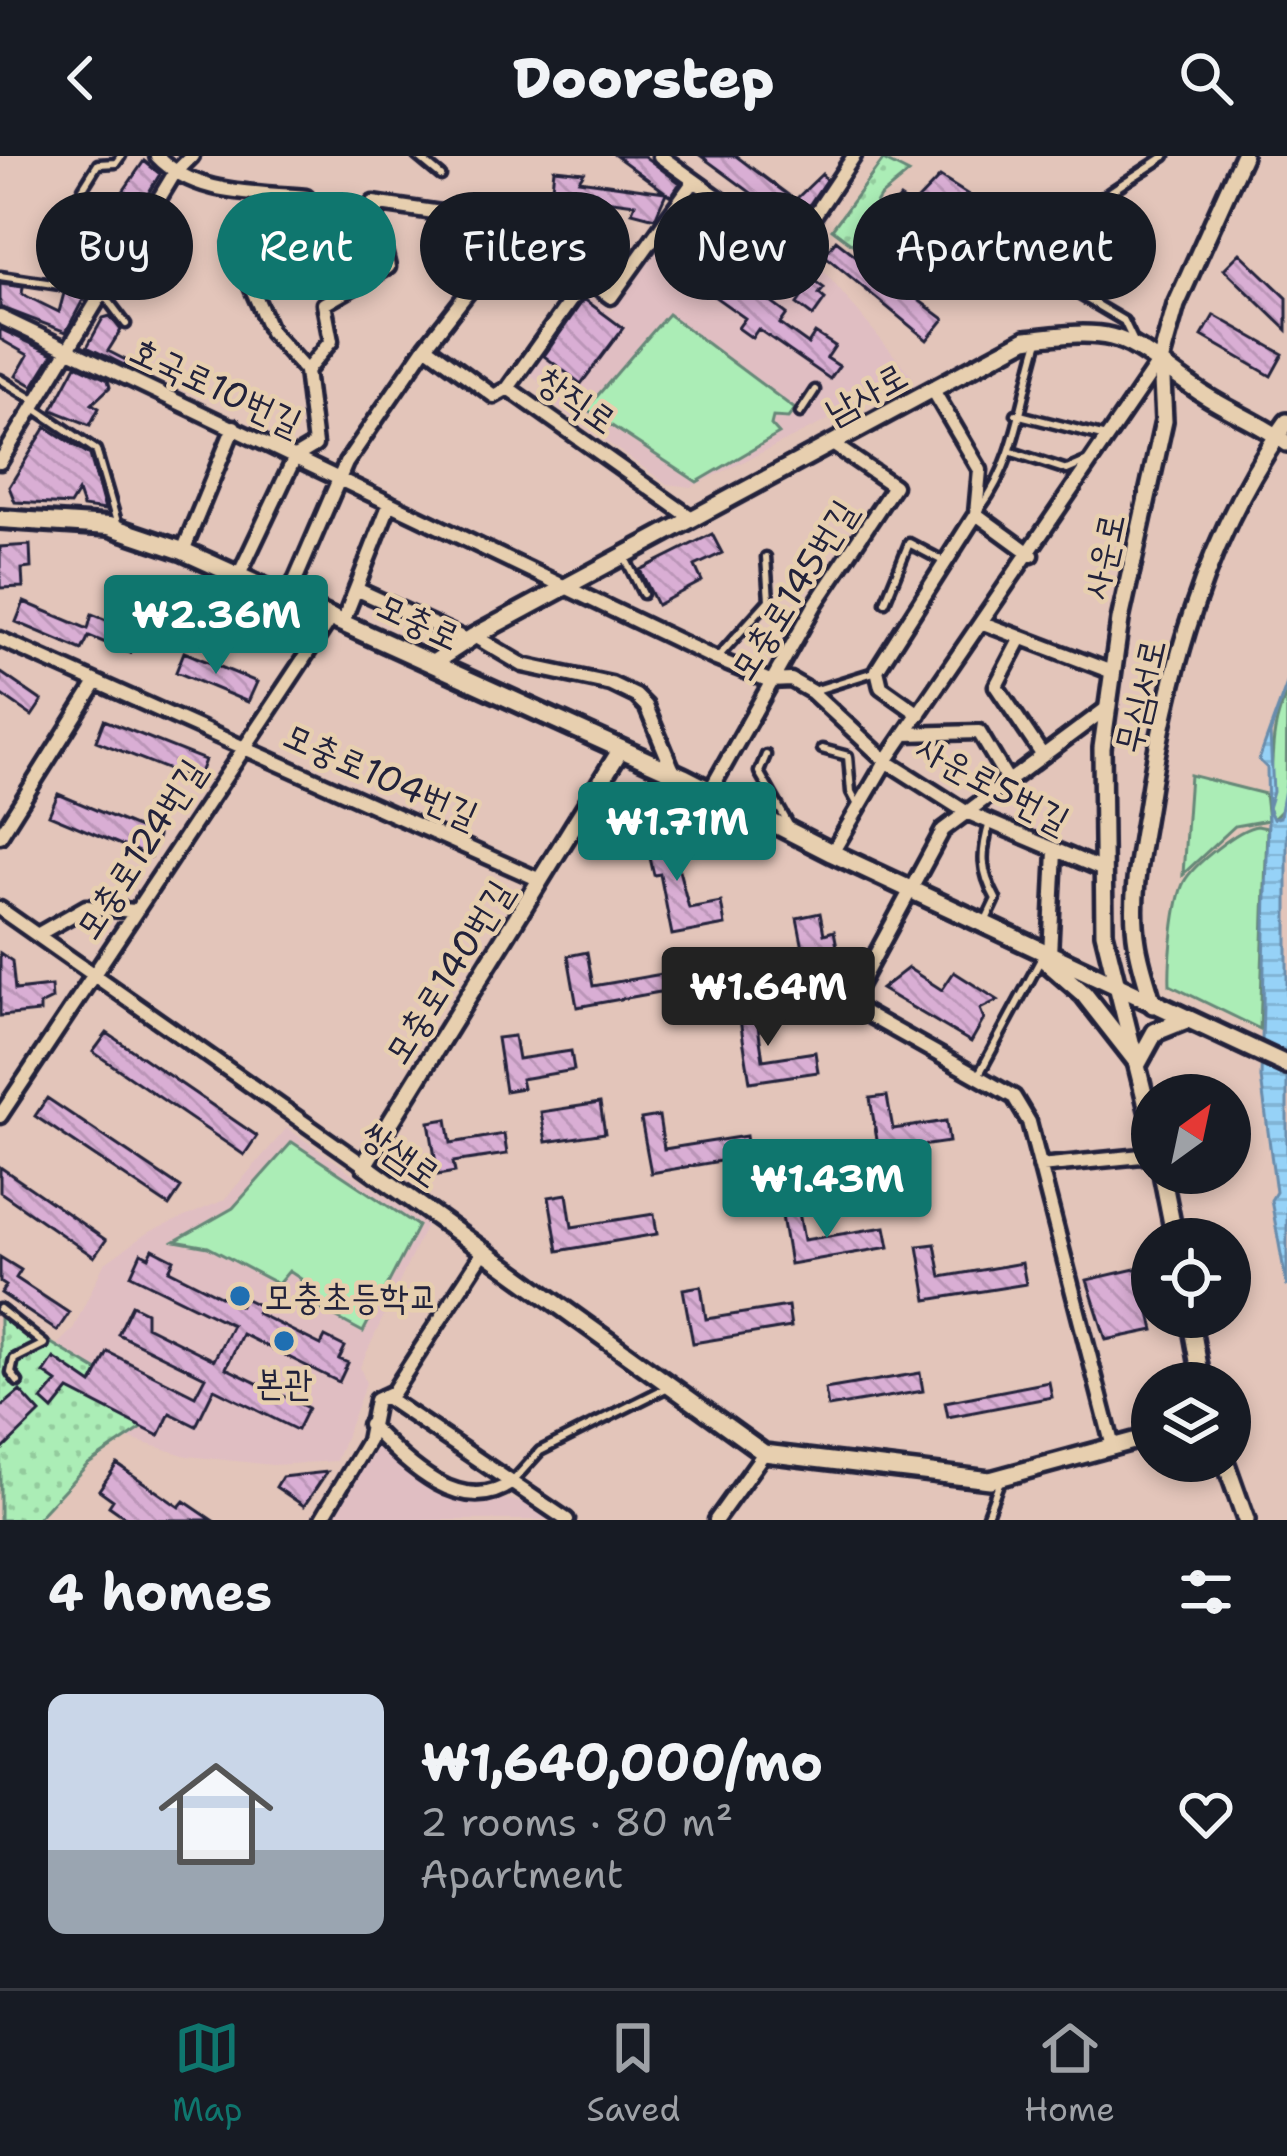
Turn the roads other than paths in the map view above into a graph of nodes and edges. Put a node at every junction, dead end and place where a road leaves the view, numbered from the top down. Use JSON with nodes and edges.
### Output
{"nodes":[{"id":1,"x":121,"y":156,"type":"edge"},
{"id":2,"x":157,"y":156,"type":"edge"},
{"id":3,"x":192,"y":156,"type":"edge"},
{"id":4,"x":417,"y":156,"type":"edge"},
{"id":5,"x":660,"y":156,"type":"edge"},
{"id":6,"x":854,"y":156,"type":"edge"},
{"id":7,"x":1165,"y":156,"type":"edge"},
{"id":8,"x":1244,"y":156,"type":"edge"},
{"id":9,"x":173,"y":174,"type":"junction"},
{"id":10,"x":441,"y":176,"type":"dead end"},
{"id":11,"x":694,"y":181,"type":"junction"},
{"id":12,"x":83,"y":188,"type":"dead end"},
{"id":13,"x":162,"y":192,"type":"edge"},
{"id":14,"x":253,"y":192,"type":"edge"},
{"id":15,"x":420,"y":210,"type":"edge"},
{"id":16,"x":630,"y":270,"type":"edge"},
{"id":17,"x":0,"y":276,"type":"edge"},
{"id":18,"x":36,"y":281,"type":"edge"},
{"id":19,"x":96,"y":300,"type":"edge"},
{"id":20,"x":105,"y":300,"type":"edge"},
{"id":21,"x":257,"y":300,"type":"edge"},
{"id":22,"x":462,"y":300,"type":"edge"},
{"id":23,"x":571,"y":300,"type":"edge"},
{"id":24,"x":0,"y":317,"type":"edge"},
{"id":25,"x":126,"y":324,"type":"dead end"},
{"id":26,"x":1040,"y":337,"type":"junction"},
{"id":27,"x":1134,"y":342,"type":"junction"},
{"id":28,"x":426,"y":346,"type":"junction"},
{"id":29,"x":67,"y":349,"type":"junction"},
{"id":30,"x":1161,"y":359,"type":"junction"},
{"id":31,"x":306,"y":371,"type":"junction"},
{"id":32,"x":0,"y":379,"type":"edge"},
{"id":33,"x":508,"y":388,"type":"junction"},
{"id":34,"x":815,"y":390,"type":"dead end"},
{"id":35,"x":933,"y":390,"type":"junction"},
{"id":36,"x":35,"y":404,"type":"junction"},
{"id":37,"x":800,"y":413,"type":"dead end"},
{"id":38,"x":1016,"y":414,"type":"junction"},
{"id":39,"x":234,"y":427,"type":"junction"},
{"id":40,"x":1284,"y":433,"type":"edge"},
{"id":41,"x":6,"y":438,"type":"edge"},
{"id":42,"x":1109,"y":438,"type":"junction"},
{"id":43,"x":833,"y":446,"type":"junction"},
{"id":44,"x":1012,"y":452,"type":"junction"},
{"id":45,"x":295,"y":457,"type":"junction"},
{"id":46,"x":1096,"y":458,"type":"junction"},
{"id":47,"x":0,"y":462,"type":"edge"},
{"id":48,"x":339,"y":479,"type":"junction"},
{"id":49,"x":390,"y":503,"type":"junction"},
{"id":50,"x":976,"y":514,"type":"junction"},
{"id":51,"x":0,"y":519,"type":"edge"},
{"id":52,"x":693,"y":519,"type":"junction"},
{"id":53,"x":118,"y":529,"type":"junction"},
{"id":54,"x":183,"y":551,"type":"junction"},
{"id":55,"x":1032,"y":555,"type":"junction"},
{"id":56,"x":624,"y":557,"type":"junction"},
{"id":57,"x":766,"y":557,"type":"dead end"},
{"id":58,"x":945,"y":562,"type":"junction"},
{"id":59,"x":238,"y":575,"type":"junction"},
{"id":60,"x":568,"y":587,"type":"junction"},
{"id":61,"x":356,"y":589,"type":"junction"},
{"id":62,"x":643,"y":594,"type":"dead end"},
{"id":63,"x":288,"y":597,"type":"junction"},
{"id":64,"x":885,"y":602,"type":"dead end"},
{"id":65,"x":338,"y":619,"type":"junction"},
{"id":66,"x":983,"y":623,"type":"junction"},
{"id":67,"x":471,"y":638,"type":"junction"},
{"id":68,"x":1022,"y":638,"type":"junction"},
{"id":69,"x":0,"y":639,"type":"edge"},
{"id":70,"x":716,"y":658,"type":"junction"},
{"id":71,"x":433,"y":664,"type":"junction"},
{"id":72,"x":877,"y":670,"type":"junction"},
{"id":73,"x":1112,"y":672,"type":"junction"},
{"id":74,"x":770,"y":681,"type":"junction"},
{"id":75,"x":96,"y":683,"type":"junction"},
{"id":76,"x":812,"y":692,"type":"junction"},
{"id":77,"x":1107,"y":708,"type":"junction"},
{"id":78,"x":919,"y":714,"type":"junction"},
{"id":79,"x":905,"y":734,"type":"junction"},
{"id":80,"x":243,"y":745,"type":"junction"},
{"id":81,"x":621,"y":749,"type":"junction"},
{"id":82,"x":822,"y":749,"type":"dead end"},
{"id":83,"x":1041,"y":753,"type":"junction"},
{"id":84,"x":766,"y":754,"type":"dead end"},
{"id":85,"x":886,"y":761,"type":"junction"},
{"id":86,"x":674,"y":773,"type":"junction"},
{"id":87,"x":1007,"y":779,"type":"junction"},
{"id":88,"x":710,"y":791,"type":"junction"},
{"id":89,"x":859,"y":807,"type":"junction"},
{"id":90,"x":966,"y":812,"type":"junction"},
{"id":91,"x":990,"y":822,"type":"junction"},
{"id":92,"x":795,"y":835,"type":"junction"},
{"id":93,"x":0,"y":836,"type":"edge"},
{"id":94,"x":1055,"y":851,"type":"junction"},
{"id":95,"x":832,"y":853,"type":"junction"},
{"id":96,"x":1101,"y":869,"type":"junction"},
{"id":97,"x":540,"y":880,"type":"junction"},
{"id":98,"x":908,"y":887,"type":"junction"},
{"id":99,"x":0,"y":909,"type":"edge"},
{"id":100,"x":135,"y":910,"type":"junction"},
{"id":101,"x":985,"y":924,"type":"junction"},
{"id":102,"x":38,"y":935,"type":"junction"},
{"id":103,"x":1046,"y":956,"type":"junction"},
{"id":104,"x":94,"y":976,"type":"junction"},
{"id":105,"x":1115,"y":985,"type":"junction"},
{"id":106,"x":1156,"y":1006,"type":"junction"},
{"id":107,"x":1186,"y":1020,"type":"junction"},
{"id":108,"x":1138,"y":1063,"type":"junction"},
{"id":109,"x":1287,"y":1064,"type":"edge"},
{"id":110,"x":979,"y":1074,"type":"junction"},
{"id":111,"x":1140,"y":1074,"type":"edge"},
{"id":112,"x":0,"y":1116,"type":"edge"},
{"id":113,"x":1131,"y":1158,"type":"edge"},
{"id":114,"x":364,"y":1165,"type":"junction"},
{"id":115,"x":1040,"y":1166,"type":"junction"},
{"id":116,"x":485,"y":1250,"type":"junction"},
{"id":117,"x":0,"y":1309,"type":"edge"},
{"id":118,"x":18,"y":1382,"type":"dead end"},
{"id":119,"x":670,"y":1386,"type":"junction"},
{"id":120,"x":384,"y":1396,"type":"junction"},
{"id":121,"x":370,"y":1425,"type":"junction"},
{"id":122,"x":1131,"y":1442,"type":"edge"},
{"id":123,"x":1113,"y":1447,"type":"junction"},
{"id":124,"x":764,"y":1454,"type":"junction"},
{"id":125,"x":1002,"y":1478,"type":"junction"},
{"id":126,"x":512,"y":1482,"type":"junction"},
{"id":127,"x":1232,"y":1482,"type":"edge"},
{"id":128,"x":321,"y":1520,"type":"edge"},
{"id":129,"x":567,"y":1520,"type":"edge"},
{"id":130,"x":716,"y":1520,"type":"edge"},
{"id":131,"x":985,"y":1520,"type":"edge"},
{"id":132,"x":1246,"y":1520,"type":"edge"}],
"edges":[{"from":1,"to":12,"type":"lane"},
{"from":2,"to":9,"type":"street"},
{"from":3,"to":9,"type":"street"},
{"from":4,"to":10,"type":"lane"},
{"from":5,"to":11,"type":"street"},
{"from":6,"to":11,"type":"street"},
{"from":7,"to":27,"type":"lane"},
{"from":8,"to":30,"type":"street","name":"사운로"},
{"from":9,"to":13,"type":"street"},
{"from":9,"to":14,"type":"street"},
{"from":11,"to":16,"type":"street"},
{"from":15,"to":31,"type":"street"},
{"from":17,"to":18,"type":"lane"},
{"from":19,"to":29,"type":"street"},
{"from":20,"to":25,"type":"lane"},
{"from":21,"to":31,"type":"street"},
{"from":22,"to":28,"type":"street"},
{"from":23,"to":33,"type":"street"},
{"from":24,"to":29,"type":"street","name":"호국로10번길"},
{"from":26,"to":27,"type":"street","name":"남사로"},
{"from":26,"to":35,"type":"street","name":"남사로"},
{"from":26,"to":38,"type":"lane"},
{"from":27,"to":30,"type":"street","name":"남사로"},
{"from":28,"to":33,"type":"street","name":"창직로"},
{"from":28,"to":48,"type":"street"},
{"from":29,"to":36,"type":"street"},
{"from":29,"to":39,"type":"street","name":"호국로10번길"},
{"from":30,"to":40,"type":"street","name":"남사로"},
{"from":30,"to":42,"type":"street"},
{"from":30,"to":73,"type":"street","name":"사운로"},
{"from":31,"to":45,"type":"street"},
{"from":32,"to":36,"type":"lane"},
{"from":33,"to":52,"type":"street","name":"창직로"},
{"from":34,"to":37,"type":"lane"},
{"from":35,"to":43,"type":"street","name":"남사로"},
{"from":35,"to":50,"type":"street"},
{"from":36,"to":41,"type":"street"},
{"from":36,"to":53,"type":"lane"},
{"from":38,"to":42,"type":"lane"},
{"from":38,"to":44,"type":"lane"},
{"from":39,"to":45,"type":"street","name":"호국로10번길"},
{"from":39,"to":54,"type":"street"},
{"from":40,"to":106,"type":"street","name":"무심서로"},
{"from":41,"to":47,"type":"street"},
{"from":42,"to":46,"type":"street"},
{"from":43,"to":52,"type":"street","name":"남사로"},
{"from":43,"to":74,"type":"street","name":"모충로145번길"},
{"from":44,"to":46,"type":"lane"},
{"from":44,"to":50,"type":"lane"},
{"from":45,"to":48,"type":"street","name":"호국로10번길"},
{"from":45,"to":59,"type":"street"},
{"from":46,"to":55,"type":"street"},
{"from":48,"to":49,"type":"street","name":"호국로10번길"},
{"from":48,"to":63,"type":"street"},
{"from":49,"to":60,"type":"street","name":"호국로10번길"},
{"from":49,"to":61,"type":"street","name":"모충로124번길"},
{"from":50,"to":55,"type":"street"},
{"from":50,"to":58,"type":"street"},
{"from":51,"to":53,"type":"main road","name":"모충로"},
{"from":52,"to":56,"type":"street","name":"남사로"},
{"from":53,"to":54,"type":"main road","name":"모충로"},
{"from":54,"to":59,"type":"main road","name":"모충로"},
{"from":55,"to":66,"type":"street"},
{"from":56,"to":60,"type":"street","name":"남사로"},
{"from":56,"to":62,"type":"lane"},
{"from":57,"to":70,"type":"lane"},
{"from":58,"to":64,"type":"lane"},
{"from":58,"to":72,"type":"street"},
{"from":59,"to":63,"type":"main road","name":"모충로"},
{"from":60,"to":67,"type":"street","name":"남사로"},
{"from":60,"to":70,"type":"street","name":"사운로5번길"},
{"from":61,"to":65,"type":"street","name":"모충로124번길"},
{"from":61,"to":67,"type":"street"},
{"from":63,"to":65,"type":"main road","name":"모충로"},
{"from":65,"to":71,"type":"main road","name":"모충로"},
{"from":65,"to":80,"type":"street","name":"모충로124번길"},
{"from":66,"to":68,"type":"street"},
{"from":66,"to":78,"type":"street"},
{"from":67,"to":71,"type":"street","name":"남사로"},
{"from":67,"to":86,"type":"street"},
{"from":68,"to":73,"type":"street"},
{"from":68,"to":83,"type":"street"},
{"from":69,"to":75,"type":"street","name":"모충로104번길"},
{"from":70,"to":74,"type":"street","name":"사운로5번길"},
{"from":71,"to":81,"type":"main road","name":"모충로"},
{"from":72,"to":76,"type":"lane"},
{"from":72,"to":78,"type":"street"},
{"from":73,"to":77,"type":"street","name":"사운로"},
{"from":74,"to":76,"type":"street","name":"사운로5번길"},
{"from":74,"to":88,"type":"street","name":"모충로145번길"},
{"from":75,"to":80,"type":"street","name":"모충로104번길"},
{"from":75,"to":93,"type":"street"},
{"from":76,"to":85,"type":"street","name":"사운로5번길"},
{"from":77,"to":83,"type":"street"},
{"from":77,"to":96,"type":"street","name":"사운로"},
{"from":78,"to":79,"type":"street"},
{"from":79,"to":85,"type":"street"},
{"from":79,"to":87,"type":"street"},
{"from":80,"to":97,"type":"street","name":"모충로104번길"},
{"from":80,"to":100,"type":"street","name":"모충로124번길"},
{"from":81,"to":86,"type":"main road","name":"모충로"},
{"from":81,"to":97,"type":"street","name":"모충로140번길"},
{"from":82,"to":89,"type":"lane"},
{"from":83,"to":87,"type":"street"},
{"from":84,"to":92,"type":"lane"},
{"from":85,"to":89,"type":"street"},
{"from":85,"to":90,"type":"street","name":"사운로5번길"},
{"from":86,"to":88,"type":"main road","name":"모충로"},
{"from":87,"to":90,"type":"street"},
{"from":88,"to":92,"type":"main road","name":"모충로"},
{"from":89,"to":95,"type":"street"},
{"from":90,"to":91,"type":"street","name":"사운로5번길"},
{"from":90,"to":98,"type":"street"},
{"from":91,"to":94,"type":"street","name":"사운로5번길"},
{"from":91,"to":101,"type":"lane"},
{"from":92,"to":95,"type":"main road","name":"모충로"},
{"from":94,"to":96,"type":"street","name":"사운로5번길"},
{"from":94,"to":103,"type":"street"},
{"from":95,"to":98,"type":"main road","name":"모충로"},
{"from":96,"to":105,"type":"street","name":"사운로"},
{"from":97,"to":114,"type":"street","name":"모충로140번길"},
{"from":98,"to":101,"type":"main road","name":"모충로"},
{"from":98,"to":110,"type":"street"},
{"from":99,"to":102,"type":"street","name":"쌍샘로"},
{"from":100,"to":102,"type":"street"},
{"from":100,"to":104,"type":"street","name":"모충로124번길"},
{"from":101,"to":103,"type":"main road","name":"모충로"},
{"from":102,"to":104,"type":"street","name":"쌍샘로"},
{"from":103,"to":105,"type":"main road"},
{"from":103,"to":108,"type":"main road"},
{"from":103,"to":110,"type":"lane"},
{"from":104,"to":112,"type":"street","name":"모충로124번길"},
{"from":104,"to":114,"type":"street","name":"쌍샘로"},
{"from":105,"to":106,"type":"main road"},
{"from":105,"to":108,"type":"street"},
{"from":106,"to":107,"type":"main road"},
{"from":107,"to":108,"type":"main road"},
{"from":107,"to":109,"type":"main road"},
{"from":108,"to":111,"type":"street"},
{"from":110,"to":115,"type":"street"},
{"from":113,"to":115,"type":"street"},
{"from":114,"to":116,"type":"street","name":"쌍샘로"},
{"from":115,"to":123,"type":"street"},
{"from":116,"to":119,"type":"street","name":"쌍샘로"},
{"from":116,"to":120,"type":"street"},
{"from":117,"to":118,"type":"lane"},
{"from":119,"to":124,"type":"street","name":"쌍샘로"},
{"from":119,"to":126,"type":"lane"},
{"from":120,"to":121,"type":"street"},
{"from":120,"to":126,"type":"street"},
{"from":121,"to":126,"type":"street"},
{"from":121,"to":128,"type":"street"},
{"from":122,"to":123,"type":"street"},
{"from":123,"to":125,"type":"street"},
{"from":124,"to":125,"type":"street"},
{"from":124,"to":130,"type":"street"},
{"from":125,"to":131,"type":"lane"},
{"from":126,"to":129,"type":"street"},
{"from":127,"to":132,"type":"street"}]}
